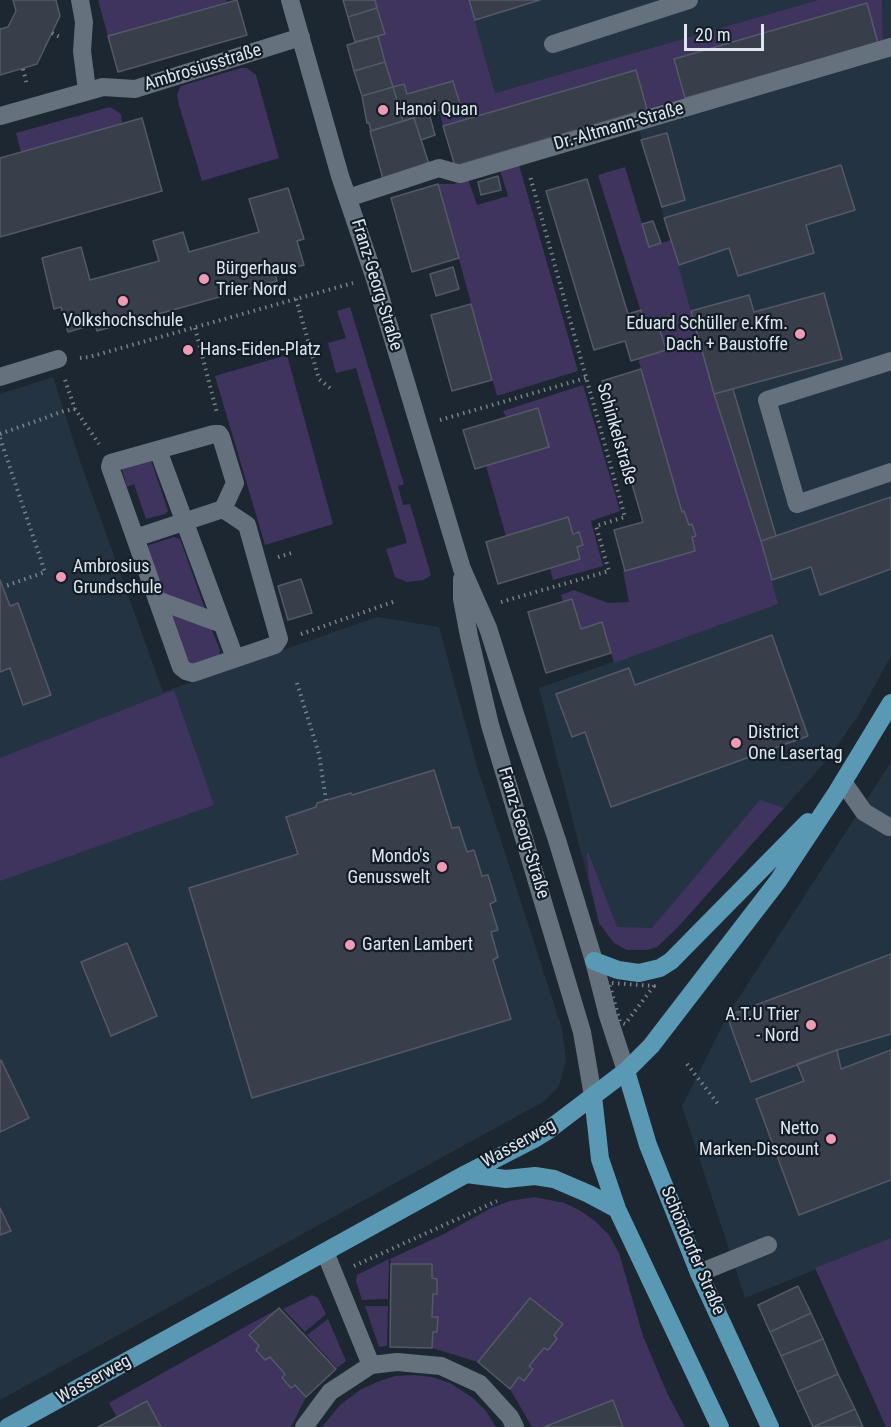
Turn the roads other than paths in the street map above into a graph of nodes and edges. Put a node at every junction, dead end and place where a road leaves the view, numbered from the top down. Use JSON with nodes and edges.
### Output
{"nodes":[{"id":1,"x":80,"y":0,"type":"edge"},
{"id":2,"x":290,"y":0,"type":"edge"},
{"id":3,"x":689,"y":0,"type":"edge"},
{"id":4,"x":302,"y":37,"type":"junction"},
{"id":5,"x":553,"y":44,"type":"dead end"},
{"id":6,"x":891,"y":47,"type":"edge"},
{"id":7,"x":87,"y":90,"type":"junction"},
{"id":8,"x":0,"y":116,"type":"edge"},
{"id":9,"x":348,"y":198,"type":"junction"},
{"id":10,"x":58,"y":359,"type":"road end"},
{"id":11,"x":891,"y":360,"type":"edge"},
{"id":12,"x":0,"y":376,"type":"edge"},
{"id":13,"x":158,"y":450,"type":"junction"},
{"id":14,"x":891,"y":472,"type":"edge"},
{"id":15,"x":223,"y":509,"type":"junction"},
{"id":16,"x":185,"y":522,"type":"junction"},
{"id":17,"x":135,"y":538,"type":"junction"},
{"id":18,"x":462,"y":569,"type":"junction"},
{"id":19,"x":157,"y":600,"type":"junction"},
{"id":20,"x":222,"y":624,"type":"junction"},
{"id":21,"x":234,"y":658,"type":"junction"},
{"id":22,"x":891,"y":703,"type":"edge"},
{"id":23,"x":840,"y":787,"type":"junction"},
{"id":24,"x":889,"y":827,"type":"dead end"},
{"id":25,"x":594,"y":961,"type":"junction"},
{"id":26,"x":626,"y":1071,"type":"junction"},
{"id":27,"x":593,"y":1096,"type":"junction"},
{"id":28,"x":466,"y":1174,"type":"junction"},
{"id":29,"x":617,"y":1209,"type":"junction"},
{"id":30,"x":768,"y":1245,"type":"dead end"},
{"id":31,"x":325,"y":1252,"type":"junction"},
{"id":32,"x":699,"y":1273,"type":"junction"},
{"id":33,"x":371,"y":1365,"type":"junction"},
{"id":34,"x":8,"y":1427,"type":"edge"},
{"id":35,"x":304,"y":1427,"type":"edge"},
{"id":36,"x":515,"y":1427,"type":"edge"},
{"id":37,"x":720,"y":1427,"type":"edge"},
{"id":38,"x":770,"y":1427,"type":"edge"}],
"edges":[{"from":1,"to":7,"type":"street"},
{"from":2,"to":4,"type":"street","name":"Franz-Georg-Straße"},
{"from":3,"to":5,"type":"street"},
{"from":4,"to":7,"type":"street","name":"Ambrosiusstraße"},
{"from":4,"to":9,"type":"street","name":"Franz-Georg-Straße"},
{"from":6,"to":9,"type":"street","name":"Dr.-Altmann-Straße"},
{"from":7,"to":8,"type":"street","name":"Ambrosiusstraße"},
{"from":9,"to":18,"type":"street","name":"Franz-Georg-Straße"},
{"from":10,"to":12,"type":"street"},
{"from":11,"to":14,"type":"street"},
{"from":13,"to":15,"type":"street"},
{"from":13,"to":16,"type":"street"},
{"from":13,"to":17,"type":"street"},
{"from":15,"to":16,"type":"street"},
{"from":15,"to":21,"type":"street"},
{"from":16,"to":17,"type":"street"},
{"from":16,"to":20,"type":"street"},
{"from":17,"to":19,"type":"street"},
{"from":18,"to":25,"type":"street","name":"Franz-Georg-Straße"},
{"from":18,"to":27,"type":"street","name":"Franz-Georg-Straße"},
{"from":19,"to":20,"type":"street"},
{"from":19,"to":21,"type":"street"},
{"from":20,"to":21,"type":"street"},
{"from":22,"to":23,"type":"main road","name":"Wasserweg"},
{"from":23,"to":24,"type":"street"},
{"from":23,"to":25,"type":"main road"},
{"from":23,"to":26,"type":"main road","name":"Wasserweg"},
{"from":25,"to":26,"type":"street","name":"Franz-Georg-Straße"},
{"from":26,"to":27,"type":"main road","name":"Wasserweg"},
{"from":26,"to":32,"type":"main road","name":"Schöndorfer Straße"},
{"from":27,"to":28,"type":"main road","name":"Wasserweg"},
{"from":27,"to":29,"type":"main road"},
{"from":28,"to":29,"type":"main road"},
{"from":28,"to":31,"type":"main road","name":"Wasserweg"},
{"from":29,"to":37,"type":"main road"},
{"from":30,"to":32,"type":"street"},
{"from":31,"to":33,"type":"street"},
{"from":31,"to":34,"type":"main road","name":"Wasserweg"},
{"from":32,"to":38,"type":"main road","name":"Schöndorfer Straße"},
{"from":33,"to":35,"type":"street"},
{"from":33,"to":36,"type":"street"}]}
